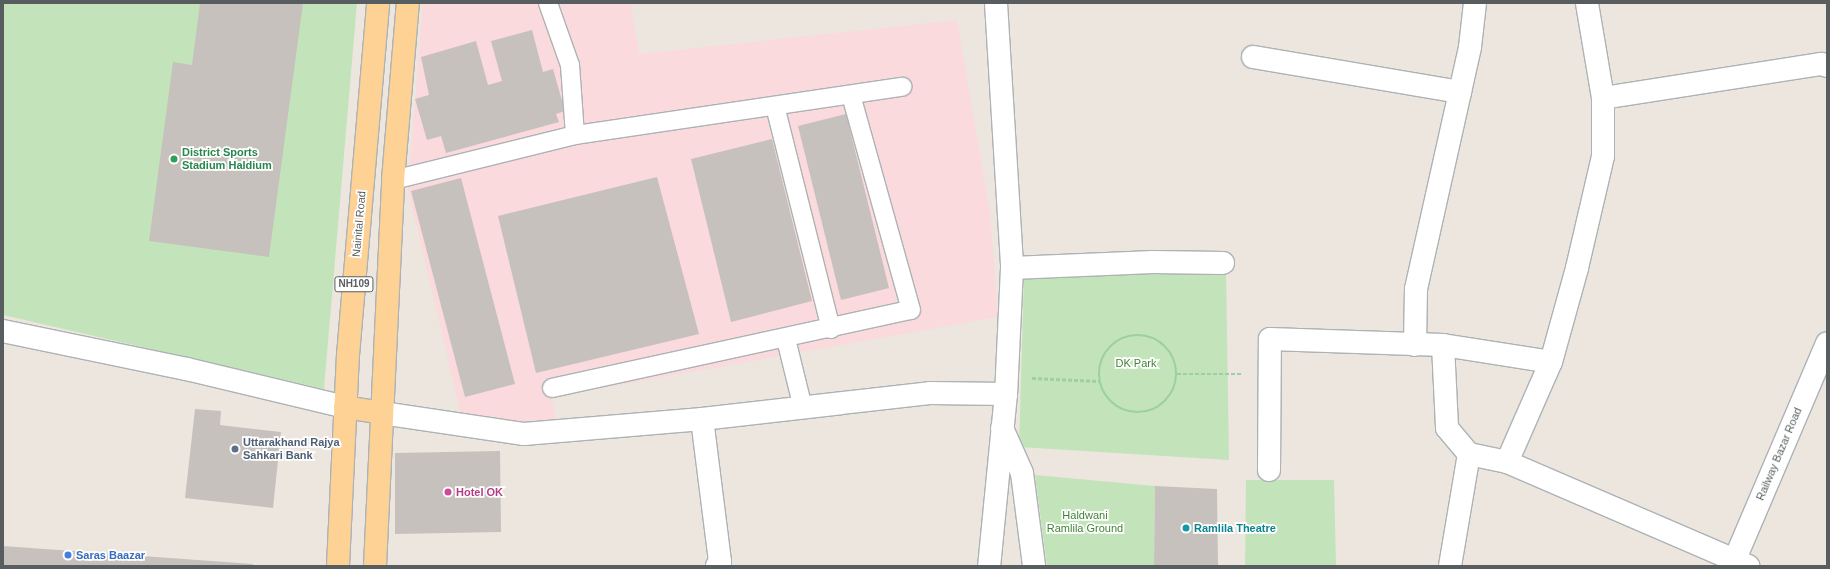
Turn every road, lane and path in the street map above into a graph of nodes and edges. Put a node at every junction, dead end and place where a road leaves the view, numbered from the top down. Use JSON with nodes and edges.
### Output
{"nodes":[{"id":1,"x":378,"y":3,"type":"edge"},
{"id":2,"x":408,"y":3,"type":"edge"},
{"id":3,"x":548,"y":3,"type":"edge"},
{"id":4,"x":996,"y":3,"type":"edge"},
{"id":5,"x":1474,"y":3,"type":"edge"},
{"id":6,"x":1587,"y":3,"type":"edge"},
{"id":7,"x":1253,"y":58,"type":"dead end"},
{"id":8,"x":1827,"y":66,"type":"edge"},
{"id":9,"x":902,"y":87,"type":"dead end"},
{"id":10,"x":1460,"y":92,"type":"junction"},
{"id":11,"x":851,"y":95,"type":"junction"},
{"id":12,"x":1603,"y":98,"type":"junction"},
{"id":13,"x":775,"y":106,"type":"junction"},
{"id":14,"x":575,"y":135,"type":"junction"},
{"id":15,"x":393,"y":180,"type":"junction"},
{"id":16,"x":1223,"y":262,"type":"dead end"},
{"id":17,"x":1012,"y":268,"type":"junction"},
{"id":18,"x":831,"y":329,"type":"junction"},
{"id":19,"x":3,"y":331,"type":"edge"},
{"id":20,"x":786,"y":339,"type":"junction"},
{"id":21,"x":1827,"y":343,"type":"edge"},
{"id":22,"x":1415,"y":345,"type":"junction"},
{"id":23,"x":1444,"y":345,"type":"junction"},
{"id":24,"x":1551,"y":362,"type":"junction"},
{"id":25,"x":1177,"y":374,"type":"junction"},
{"id":26,"x":1269,"y":374,"type":"junction"},
{"id":27,"x":1099,"y":380,"type":"junction"},
{"id":28,"x":1007,"y":385,"type":"junction"},
{"id":29,"x":552,"y":388,"type":"dead end"},
{"id":30,"x":345,"y":407,"type":"junction"},
{"id":31,"x":803,"y":408,"type":"junction"},
{"id":32,"x":382,"y":413,"type":"junction"},
{"id":33,"x":702,"y":419,"type":"junction"},
{"id":34,"x":1001,"y":426,"type":"junction"},
{"id":35,"x":1469,"y":454,"type":"junction"},
{"id":36,"x":1507,"y":462,"type":"junction"},
{"id":37,"x":1269,"y":470,"type":"dead end"},
{"id":38,"x":1738,"y":564,"type":"edge"},
{"id":39,"x":338,"y":566,"type":"edge"},
{"id":40,"x":375,"y":566,"type":"edge"},
{"id":41,"x":717,"y":566,"type":"edge"},
{"id":42,"x":989,"y":566,"type":"edge"},
{"id":43,"x":1034,"y":566,"type":"edge"},
{"id":44,"x":1450,"y":566,"type":"edge"}],
"edges":[{"from":1,"to":30,"type":"highway","name":"Nainital Road","number":"NH109"},
{"from":2,"to":15,"type":"highway","number":"NH109"},
{"from":3,"to":14,"type":"lane"},
{"from":4,"to":17,"type":"street"},
{"from":5,"to":10,"type":"street"},
{"from":6,"to":12,"type":"street"},
{"from":7,"to":10,"type":"street"},
{"from":8,"to":12,"type":"street"},
{"from":9,"to":11,"type":"lane"},
{"from":10,"to":22,"type":"street"},
{"from":11,"to":13,"type":"lane"},
{"from":11,"to":18,"type":"lane"},
{"from":12,"to":24,"type":"street"},
{"from":13,"to":14,"type":"lane"},
{"from":13,"to":18,"type":"lane"},
{"from":14,"to":15,"type":"lane"},
{"from":15,"to":32,"type":"highway","number":"NH109"},
{"from":16,"to":17,"type":"street"},
{"from":17,"to":28,"type":"street"},
{"from":18,"to":20,"type":"lane"},
{"from":19,"to":30,"type":"street"},
{"from":20,"to":29,"type":"lane"},
{"from":20,"to":31,"type":"lane"},
{"from":21,"to":38,"type":"street","name":"Railway Bazar Road"},
{"from":22,"to":23,"type":"street"},
{"from":22,"to":26,"type":"street"},
{"from":23,"to":24,"type":"street"},
{"from":23,"to":35,"type":"street"},
{"from":24,"to":36,"type":"street"},
{"from":25,"to":26,"type":"path"},
{"from":25,"to":27,"type":"path"},
{"from":25,"to":27,"type":"path"},
{"from":26,"to":37,"type":"street"},
{"from":27,"to":28,"type":"path"},
{"from":28,"to":31,"type":"street"},
{"from":28,"to":34,"type":"street"},
{"from":30,"to":32,"type":"highway"},
{"from":30,"to":39,"type":"highway","name":"Nainital Road","number":"NH109"},
{"from":31,"to":33,"type":"street"},
{"from":32,"to":33,"type":"street"},
{"from":32,"to":40,"type":"highway","number":"NH109"},
{"from":33,"to":41,"type":"street"},
{"from":34,"to":42,"type":"street"},
{"from":34,"to":43,"type":"street"},
{"from":35,"to":36,"type":"street"},
{"from":35,"to":44,"type":"street"},
{"from":36,"to":38,"type":"street"}]}
